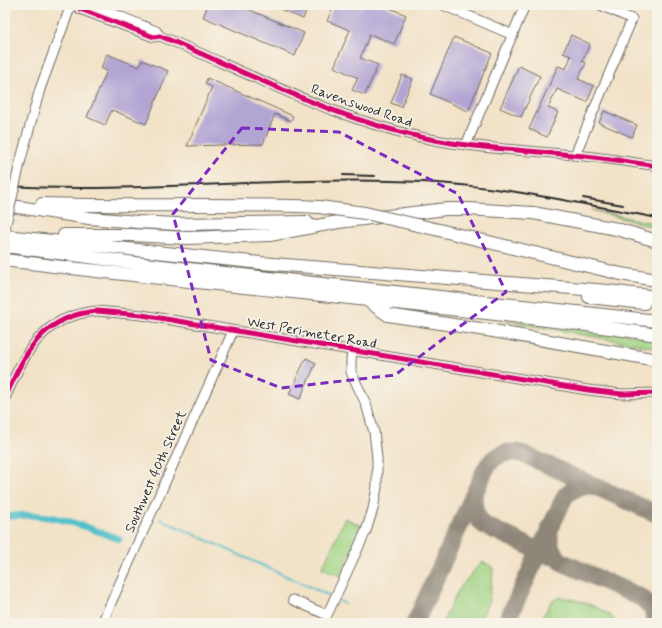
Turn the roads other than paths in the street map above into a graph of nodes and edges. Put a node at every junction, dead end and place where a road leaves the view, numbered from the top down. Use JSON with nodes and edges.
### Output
{"nodes":[{"id":1,"x":71,"y":5,"type":"edge"},
{"id":2,"x":76,"y":5,"type":"edge"},
{"id":3,"x":92,"y":5,"type":"edge"},
{"id":4,"x":443,"y":5,"type":"edge"},
{"id":5,"x":525,"y":5,"type":"edge"},
{"id":6,"x":600,"y":5,"type":"edge"},
{"id":7,"x":513,"y":35,"type":"junction"},
{"id":8,"x":160,"y":36,"type":"junction"},
{"id":9,"x":466,"y":145,"type":"junction"},
{"id":10,"x":575,"y":155,"type":"junction"},
{"id":11,"x":657,"y":166,"type":"edge"},
{"id":12,"x":5,"y":204,"type":"edge"},
{"id":13,"x":338,"y":222,"type":"junction"},
{"id":14,"x":5,"y":229,"type":"edge"},
{"id":15,"x":51,"y":235,"type":"junction"},
{"id":16,"x":5,"y":236,"type":"edge"},
{"id":17,"x":657,"y":241,"type":"edge"},
{"id":18,"x":5,"y":246,"type":"edge"},
{"id":19,"x":5,"y":260,"type":"edge"},
{"id":20,"x":657,"y":280,"type":"edge"},
{"id":21,"x":556,"y":286,"type":"junction"},
{"id":22,"x":657,"y":290,"type":"edge"},
{"id":23,"x":657,"y":297,"type":"edge"},
{"id":24,"x":365,"y":299,"type":"junction"},
{"id":25,"x":657,"y":305,"type":"edge"},
{"id":26,"x":613,"y":316,"type":"junction"},
{"id":27,"x":657,"y":321,"type":"edge"},
{"id":28,"x":657,"y":325,"type":"edge"},
{"id":29,"x":233,"y":331,"type":"junction"},
{"id":30,"x":657,"y":335,"type":"edge"},
{"id":31,"x":352,"y":351,"type":"junction"},
{"id":32,"x":657,"y":360,"type":"edge"},
{"id":33,"x":657,"y":393,"type":"edge"},
{"id":34,"x":5,"y":398,"type":"edge"},
{"id":35,"x":293,"y":600,"type":"dead end"},
{"id":36,"x":102,"y":623,"type":"edge"}],
"edges":[{"from":1,"to":14,"type":"street","bridge":true},
{"from":2,"to":8,"type":"street","name":"Ravenswood Road"},
{"from":3,"to":8,"type":"street","name":"Ravenswood Road"},
{"from":4,"to":7,"type":"street"},
{"from":5,"to":7,"type":"street"},
{"from":6,"to":10,"type":"street"},
{"from":7,"to":9,"type":"street"},
{"from":8,"to":9,"type":"street","name":"Ravenswood Road"},
{"from":9,"to":10,"type":"street","name":"Ravenswood Road"},
{"from":10,"to":11,"type":"street","name":"Ravenswood Road"},
{"from":12,"to":13,"type":"highway"},
{"from":12,"to":20,"type":"highway","bridge":true},
{"from":13,"to":15,"type":"highway"},
{"from":13,"to":17,"type":"highway"},
{"from":14,"to":15,"type":"highway"},
{"from":15,"to":22,"type":"highway"},
{"from":16,"to":21,"type":"highway"},
{"from":18,"to":26,"type":"highway"},
{"from":19,"to":24,"type":"highway"},
{"from":21,"to":23,"type":"highway"},
{"from":21,"to":25,"type":"highway"},
{"from":24,"to":30,"type":"highway"},
{"from":24,"to":32,"type":"highway"},
{"from":26,"to":27,"type":"highway"},
{"from":26,"to":28,"type":"highway"},
{"from":29,"to":31,"type":"street","name":"West Perimeter Road"},
{"from":29,"to":34,"type":"street","name":"West Perimeter Road"},
{"from":29,"to":36,"type":"street","name":"Southwest 40th Street"},
{"from":31,"to":33,"type":"street","name":"West Perimeter Road"},
{"from":31,"to":35,"type":"street"}]}
